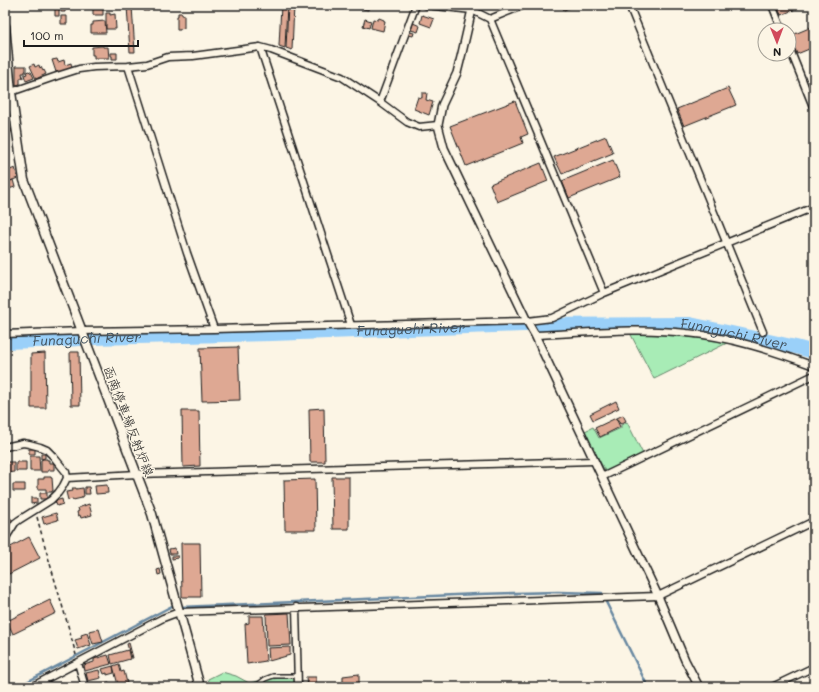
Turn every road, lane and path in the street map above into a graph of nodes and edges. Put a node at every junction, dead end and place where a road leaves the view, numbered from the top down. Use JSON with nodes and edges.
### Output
{"nodes":[{"id":1,"x":416,"y":5,"type":"edge"},
{"id":2,"x":426,"y":5,"type":"edge"},
{"id":3,"x":524,"y":5,"type":"edge"},
{"id":4,"x":628,"y":5,"type":"edge"},
{"id":5,"x":772,"y":5,"type":"edge"},
{"id":6,"x":473,"y":8,"type":"edge"},
{"id":7,"x":490,"y":19,"type":"junction"},
{"id":8,"x":779,"y":22,"type":"edge"},
{"id":9,"x":5,"y":26,"type":"edge"},
{"id":10,"x":260,"y":47,"type":"junction"},
{"id":11,"x":795,"y":62,"type":"edge"},
{"id":12,"x":128,"y":66,"type":"junction"},
{"id":13,"x":7,"y":73,"type":"edge"},
{"id":14,"x":11,"y":92,"type":"junction"},
{"id":15,"x":380,"y":102,"type":"junction"},
{"id":16,"x":13,"y":104,"type":"junction"},
{"id":17,"x":814,"y":108,"type":"edge"},
{"id":18,"x":5,"y":111,"type":"edge"},
{"id":19,"x":438,"y":125,"type":"junction"},
{"id":20,"x":814,"y":207,"type":"edge"},
{"id":21,"x":727,"y":244,"type":"junction"},
{"id":22,"x":604,"y":293,"type":"junction"},
{"id":23,"x":527,"y":321,"type":"junction"},
{"id":24,"x":351,"y":325,"type":"junction"},
{"id":25,"x":214,"y":329,"type":"junction"},
{"id":26,"x":764,"y":332,"type":"dead end"},
{"id":27,"x":82,"y":333,"type":"junction"},
{"id":28,"x":5,"y":334,"type":"edge"},
{"id":29,"x":535,"y":335,"type":"junction"},
{"id":30,"x":814,"y":366,"type":"edge"},
{"id":31,"x":814,"y":375,"type":"edge"},
{"id":32,"x":5,"y":447,"type":"edge"},
{"id":33,"x":594,"y":461,"type":"junction"},
{"id":34,"x":137,"y":474,"type":"junction"},
{"id":35,"x":602,"y":477,"type":"junction"},
{"id":36,"x":66,"y":478,"type":"junction"},
{"id":37,"x":35,"y":509,"type":"junction"},
{"id":38,"x":814,"y":521,"type":"edge"},
{"id":39,"x":5,"y":539,"type":"edge"},
{"id":40,"x":658,"y":596,"type":"junction"},
{"id":41,"x":296,"y":607,"type":"junction"},
{"id":42,"x":178,"y":608,"type":"junction"},
{"id":43,"x":78,"y":663,"type":"junction"},
{"id":44,"x":814,"y":667,"type":"edge"},
{"id":45,"x":298,"y":676,"type":"junction"},
{"id":46,"x":31,"y":687,"type":"edge"},
{"id":47,"x":85,"y":687,"type":"edge"},
{"id":48,"x":200,"y":687,"type":"edge"},
{"id":49,"x":255,"y":687,"type":"edge"},
{"id":50,"x":298,"y":687,"type":"edge"},
{"id":51,"x":699,"y":687,"type":"edge"},
{"id":52,"x":772,"y":687,"type":"edge"}],
"edges":[{"from":1,"to":15,"type":"street"},
{"from":2,"to":6,"type":"street"},
{"from":3,"to":7,"type":"street"},
{"from":4,"to":21,"type":"street"},
{"from":5,"to":8,"type":"street"},
{"from":6,"to":7,"type":"street"},
{"from":6,"to":19,"type":"street"},
{"from":7,"to":22,"type":"street"},
{"from":9,"to":13,"type":"main road","name":"函南停車場反射炉線"},
{"from":10,"to":12,"type":"street"},
{"from":10,"to":15,"type":"street"},
{"from":10,"to":24,"type":"street"},
{"from":11,"to":17,"type":"street"},
{"from":12,"to":14,"type":"street"},
{"from":12,"to":25,"type":"street"},
{"from":13,"to":14,"type":"main road","name":"函南停車場反射炉線"},
{"from":14,"to":16,"type":"main road","name":"函南停車場反射炉線"},
{"from":15,"to":19,"type":"street"},
{"from":16,"to":18,"type":"street"},
{"from":16,"to":27,"type":"main road","name":"函南停車場反射炉線"},
{"from":19,"to":23,"type":"street"},
{"from":20,"to":21,"type":"street"},
{"from":21,"to":22,"type":"street"},
{"from":21,"to":26,"type":"street"},
{"from":22,"to":23,"type":"street"},
{"from":23,"to":24,"type":"street"},
{"from":23,"to":29,"type":"street"},
{"from":24,"to":25,"type":"street"},
{"from":25,"to":27,"type":"street"},
{"from":27,"to":28,"type":"street"},
{"from":27,"to":34,"type":"main road","name":"函南停車場反射炉線"},
{"from":29,"to":30,"type":"street"},
{"from":29,"to":33,"type":"street"},
{"from":31,"to":35,"type":"street"},
{"from":32,"to":36,"type":"street"},
{"from":33,"to":34,"type":"street"},
{"from":33,"to":35,"type":"street"},
{"from":34,"to":36,"type":"street"},
{"from":34,"to":42,"type":"main road","name":"函南停車場反射炉線"},
{"from":35,"to":40,"type":"street"},
{"from":36,"to":37,"type":"street"},
{"from":37,"to":39,"type":"street"},
{"from":37,"to":43,"type":"path"},
{"from":38,"to":40,"type":"street"},
{"from":40,"to":41,"type":"street"},
{"from":40,"to":51,"type":"street"},
{"from":41,"to":42,"type":"street"},
{"from":41,"to":45,"type":"street"},
{"from":42,"to":43,"type":"street"},
{"from":42,"to":48,"type":"main road","name":"函南停車場反射炉線"},
{"from":43,"to":46,"type":"street"},
{"from":43,"to":47,"type":"street"},
{"from":44,"to":52,"type":"street"},
{"from":45,"to":49,"type":"lane"},
{"from":45,"to":50,"type":"street"}]}
